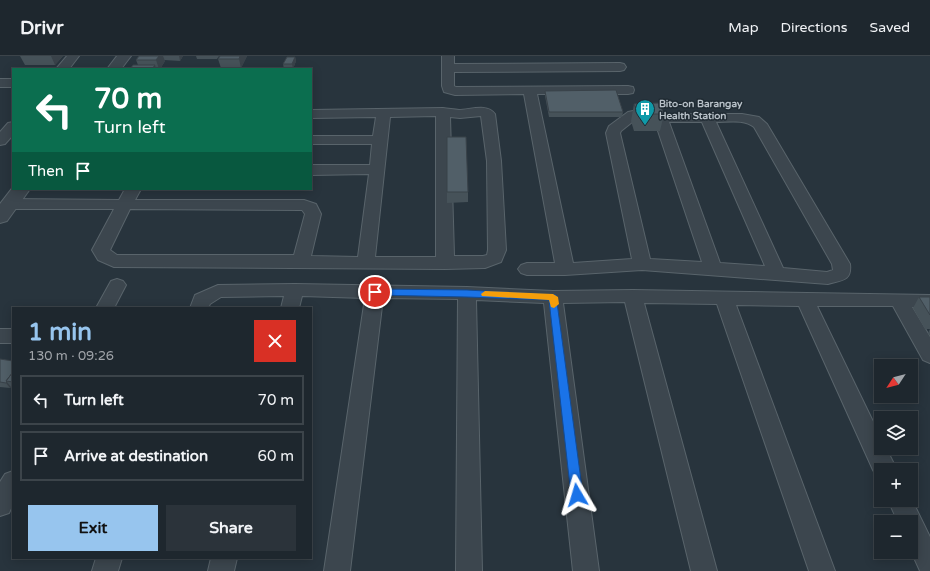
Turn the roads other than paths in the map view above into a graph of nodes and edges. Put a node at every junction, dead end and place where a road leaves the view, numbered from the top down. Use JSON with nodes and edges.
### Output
{"nodes":[{"id":1,"x":73,"y":56,"type":"edge"},
{"id":2,"x":124,"y":56,"type":"edge"},
{"id":3,"x":448,"y":62,"type":"edge"},
{"id":4,"x":618,"y":62,"type":"edge"},
{"id":5,"x":63,"y":68,"type":"edge"},
{"id":6,"x":115,"y":68,"type":"edge"},
{"id":7,"x":0,"y":83,"type":"edge"},
{"id":8,"x":12,"y":83,"type":"edge"},
{"id":9,"x":628,"y":90,"type":"junction"},
{"id":10,"x":530,"y":91,"type":"junction"},
{"id":11,"x":443,"y":112,"type":"junction"},
{"id":12,"x":312,"y":114,"type":"edge"},
{"id":13,"x":384,"y":114,"type":"junction"},
{"id":14,"x":633,"y":115,"type":"junction"},
{"id":15,"x":661,"y":118,"type":"junction"},
{"id":16,"x":708,"y":119,"type":"junction"},
{"id":17,"x":312,"y":140,"type":"edge"},
{"id":18,"x":380,"y":140,"type":"junction"},
{"id":19,"x":377,"y":169,"type":"junction"},
{"id":20,"x":312,"y":170,"type":"edge"},
{"id":21,"x":20,"y":190,"type":"edge"},
{"id":22,"x":132,"y":190,"type":"edge"},
{"id":23,"x":125,"y":205,"type":"junction"},
{"id":24,"x":5,"y":210,"type":"edge"},
{"id":25,"x":302,"y":261,"type":"junction"},
{"id":26,"x":444,"y":262,"type":"junction"},
{"id":27,"x":366,"y":263,"type":"junction"},
{"id":28,"x":642,"y":264,"type":"junction"},
{"id":29,"x":527,"y":269,"type":"dead end"},
{"id":30,"x":564,"y":269,"type":"junction"},
{"id":31,"x":713,"y":269,"type":"junction"},
{"id":32,"x":777,"y":273,"type":"junction"},
{"id":33,"x":118,"y":285,"type":"dead end"},
{"id":34,"x":295,"y":290,"type":"junction"},
{"id":35,"x":375,"y":292,"type":"junction"},
{"id":36,"x":467,"y":294,"type":"junction"},
{"id":37,"x":633,"y":296,"type":"junction"},
{"id":38,"x":553,"y":297,"type":"junction"},
{"id":39,"x":724,"y":298,"type":"junction"},
{"id":40,"x":805,"y":300,"type":"junction"},
{"id":41,"x":899,"y":300,"type":"junction"},
{"id":42,"x":930,"y":301,"type":"edge"},
{"id":43,"x":106,"y":307,"type":"edge"},
{"id":44,"x":199,"y":307,"type":"edge"},
{"id":45,"x":290,"y":307,"type":"edge"},
{"id":46,"x":0,"y":336,"type":"edge"},
{"id":47,"x":12,"y":336,"type":"edge"},
{"id":48,"x":930,"y":355,"type":"edge"},
{"id":49,"x":883,"y":463,"type":"edge"},
{"id":50,"x":12,"y":483,"type":"edge"},
{"id":51,"x":0,"y":505,"type":"edge"},
{"id":52,"x":918,"y":539,"type":"edge"},
{"id":53,"x":109,"y":559,"type":"edge"},
{"id":54,"x":224,"y":559,"type":"edge"},
{"id":55,"x":930,"y":564,"type":"edge"},
{"id":56,"x":104,"y":571,"type":"edge"},
{"id":57,"x":221,"y":571,"type":"edge"},
{"id":58,"x":337,"y":571,"type":"edge"},
{"id":59,"x":469,"y":571,"type":"edge"},
{"id":60,"x":586,"y":571,"type":"edge"},
{"id":61,"x":704,"y":571,"type":"edge"},
{"id":62,"x":822,"y":571,"type":"edge"}],
"edges":[{"from":1,"to":5,"type":"street"},
{"from":2,"to":6,"type":"street"},
{"from":3,"to":4,"type":"street"},
{"from":3,"to":10,"type":"street"},
{"from":4,"to":9,"type":"street"},
{"from":7,"to":8,"type":"street"},
{"from":9,"to":10,"type":"street"},
{"from":9,"to":14,"type":"street"},
{"from":10,"to":30,"type":"street"},
{"from":11,"to":13,"type":"street"},
{"from":11,"to":26,"type":"street"},
{"from":11,"to":26,"type":"street"},
{"from":12,"to":13,"type":"street"},
{"from":13,"to":18,"type":"street"},
{"from":14,"to":15,"type":"street"},
{"from":14,"to":28,"type":"street"},
{"from":15,"to":16,"type":"street"},
{"from":15,"to":31,"type":"street"},
{"from":16,"to":32,"type":"street"},
{"from":16,"to":32,"type":"street"},
{"from":17,"to":18,"type":"street"},
{"from":18,"to":19,"type":"street"},
{"from":19,"to":20,"type":"street"},
{"from":19,"to":27,"type":"street"},
{"from":21,"to":24,"type":"street"},
{"from":22,"to":23,"type":"street"},
{"from":23,"to":24,"type":"street"},
{"from":23,"to":25,"type":"street"},
{"from":23,"to":25,"type":"street"},
{"from":25,"to":27,"type":"street"},
{"from":26,"to":27,"type":"street"},
{"from":28,"to":30,"type":"street"},
{"from":28,"to":31,"type":"street"},
{"from":29,"to":30,"type":"street"},
{"from":31,"to":32,"type":"street"},
{"from":33,"to":43,"type":"street"},
{"from":34,"to":35,"type":"street"},
{"from":34,"to":44,"type":"street"},
{"from":34,"to":45,"type":"street"},
{"from":35,"to":36,"type":"street"},
{"from":35,"to":58,"type":"street"},
{"from":36,"to":38,"type":"street"},
{"from":36,"to":59,"type":"street"},
{"from":37,"to":38,"type":"street"},
{"from":37,"to":39,"type":"street"},
{"from":37,"to":61,"type":"street"},
{"from":38,"to":60,"type":"street"},
{"from":39,"to":40,"type":"street"},
{"from":39,"to":62,"type":"street"},
{"from":40,"to":41,"type":"street"},
{"from":40,"to":49,"type":"street"},
{"from":41,"to":42,"type":"street"},
{"from":41,"to":48,"type":"street"},
{"from":46,"to":47,"type":"street"},
{"from":50,"to":51,"type":"street"},
{"from":52,"to":55,"type":"street"},
{"from":53,"to":56,"type":"street"},
{"from":54,"to":57,"type":"street"}]}
